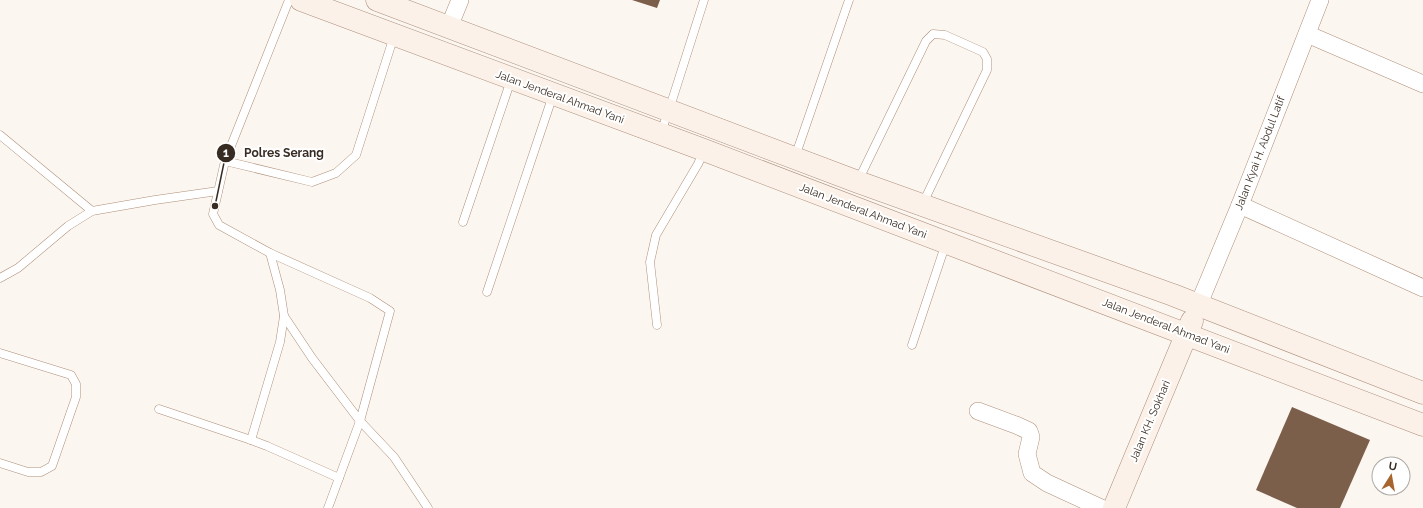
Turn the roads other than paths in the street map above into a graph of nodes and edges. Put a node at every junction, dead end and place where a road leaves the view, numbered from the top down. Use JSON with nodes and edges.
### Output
{"nodes":[{"id":1,"x":289,"y":0,"type":"edge"},
{"id":2,"x":302,"y":0,"type":"edge"},
{"id":3,"x":377,"y":0,"type":"edge"},
{"id":4,"x":460,"y":0,"type":"edge"},
{"id":5,"x":704,"y":0,"type":"edge"},
{"id":6,"x":849,"y":0,"type":"edge"},
{"id":7,"x":1320,"y":0,"type":"edge"},
{"id":8,"x":449,"y":27,"type":"junction"},
{"id":9,"x":1307,"y":34,"type":"junction"},
{"id":10,"x":394,"y":35,"type":"junction"},
{"id":11,"x":511,"y":79,"type":"junction"},
{"id":12,"x":1423,"y":84,"type":"edge"},
{"id":13,"x":553,"y":95,"type":"junction"},
{"id":14,"x":669,"y":110,"type":"junction"},
{"id":15,"x":660,"y":134,"type":"junction"},
{"id":16,"x":0,"y":135,"type":"edge"},
{"id":17,"x":704,"y":150,"type":"junction"},
{"id":18,"x":795,"y":158,"type":"junction"},
{"id":19,"x":225,"y":161,"type":"junction"},
{"id":20,"x":858,"y":182,"type":"junction"},
{"id":21,"x":218,"y":191,"type":"junction"},
{"id":22,"x":922,"y":205,"type":"junction"},
{"id":23,"x":1240,"y":205,"type":"junction"},
{"id":24,"x":92,"y":211,"type":"junction"},
{"id":25,"x":463,"y":222,"type":"dead end"},
{"id":26,"x":946,"y":243,"type":"junction"},
{"id":27,"x":270,"y":254,"type":"junction"},
{"id":28,"x":0,"y":278,"type":"edge"},
{"id":29,"x":1423,"y":288,"type":"edge"},
{"id":30,"x":487,"y":292,"type":"dead end"},
{"id":31,"x":1198,"y":306,"type":"junction"},
{"id":32,"x":284,"y":316,"type":"junction"},
{"id":33,"x":657,"y":325,"type":"dead end"},
{"id":34,"x":1186,"y":334,"type":"junction"},
{"id":35,"x":912,"y":345,"type":"dead end"},
{"id":36,"x":0,"y":353,"type":"edge"},
{"id":37,"x":1423,"y":393,"type":"edge"},
{"id":38,"x":160,"y":409,"type":"dead end"},
{"id":39,"x":978,"y":411,"type":"dead end"},
{"id":40,"x":360,"y":421,"type":"junction"},
{"id":41,"x":1423,"y":425,"type":"edge"},
{"id":42,"x":251,"y":440,"type":"junction"},
{"id":43,"x":0,"y":463,"type":"edge"},
{"id":44,"x":339,"y":478,"type":"junction"},
{"id":45,"x":328,"y":508,"type":"edge"},
{"id":46,"x":428,"y":508,"type":"edge"},
{"id":47,"x":1101,"y":508,"type":"edge"},
{"id":48,"x":1114,"y":508,"type":"edge"}],
"edges":[{"from":1,"to":19,"type":"lane"},
{"from":2,"to":10,"type":"main road","name":"Jalan Jenderal Ahmad Yani"},
{"from":3,"to":8,"type":"main road"},
{"from":4,"to":8,"type":"street"},
{"from":5,"to":14,"type":"lane"},
{"from":6,"to":18,"type":"lane"},
{"from":7,"to":9,"type":"street","name":"Jalan Kyai H. Abdul Latif"},
{"from":8,"to":14,"type":"main road"},
{"from":9,"to":12,"type":"street"},
{"from":9,"to":23,"type":"street","name":"Jalan Kyai H. Abdul Latif"},
{"from":10,"to":11,"type":"main road","name":"Jalan Jenderal Ahmad Yani"},
{"from":10,"to":19,"type":"lane"},
{"from":11,"to":13,"type":"main road","name":"Jalan Jenderal Ahmad Yani"},
{"from":11,"to":25,"type":"lane"},
{"from":13,"to":15,"type":"main road","name":"Jalan Jenderal Ahmad Yani"},
{"from":13,"to":30,"type":"lane"},
{"from":14,"to":15,"type":"lane"},
{"from":14,"to":18,"type":"main road"},
{"from":15,"to":17,"type":"main road","name":"Jalan Jenderal Ahmad Yani"},
{"from":16,"to":24,"type":"lane"},
{"from":17,"to":26,"type":"main road","name":"Jalan Jenderal Ahmad Yani"},
{"from":17,"to":33,"type":"lane"},
{"from":18,"to":20,"type":"main road"},
{"from":19,"to":21,"type":"lane"},
{"from":20,"to":22,"type":"main road"},
{"from":20,"to":22,"type":"lane"},
{"from":21,"to":24,"type":"lane"},
{"from":21,"to":27,"type":"lane"},
{"from":22,"to":31,"type":"main road"},
{"from":23,"to":29,"type":"street"},
{"from":23,"to":31,"type":"street","name":"Jalan Kyai H. Abdul Latif"},
{"from":24,"to":28,"type":"lane"},
{"from":26,"to":34,"type":"main road","name":"Jalan Jenderal Ahmad Yani"},
{"from":26,"to":35,"type":"lane"},
{"from":27,"to":32,"type":"lane"},
{"from":27,"to":40,"type":"lane"},
{"from":31,"to":34,"type":"main road","name":"Jalan KH. Sokhari"},
{"from":31,"to":37,"type":"main road"},
{"from":32,"to":40,"type":"lane"},
{"from":32,"to":42,"type":"lane"},
{"from":34,"to":41,"type":"main road","name":"Jalan Jenderal Ahmad Yani"},
{"from":34,"to":48,"type":"main road","name":"Jalan KH. Sokhari"},
{"from":36,"to":43,"type":"lane"},
{"from":38,"to":42,"type":"lane"},
{"from":39,"to":47,"type":"street"},
{"from":40,"to":44,"type":"lane"},
{"from":40,"to":46,"type":"lane"},
{"from":42,"to":44,"type":"lane"},
{"from":44,"to":45,"type":"lane"}]}
